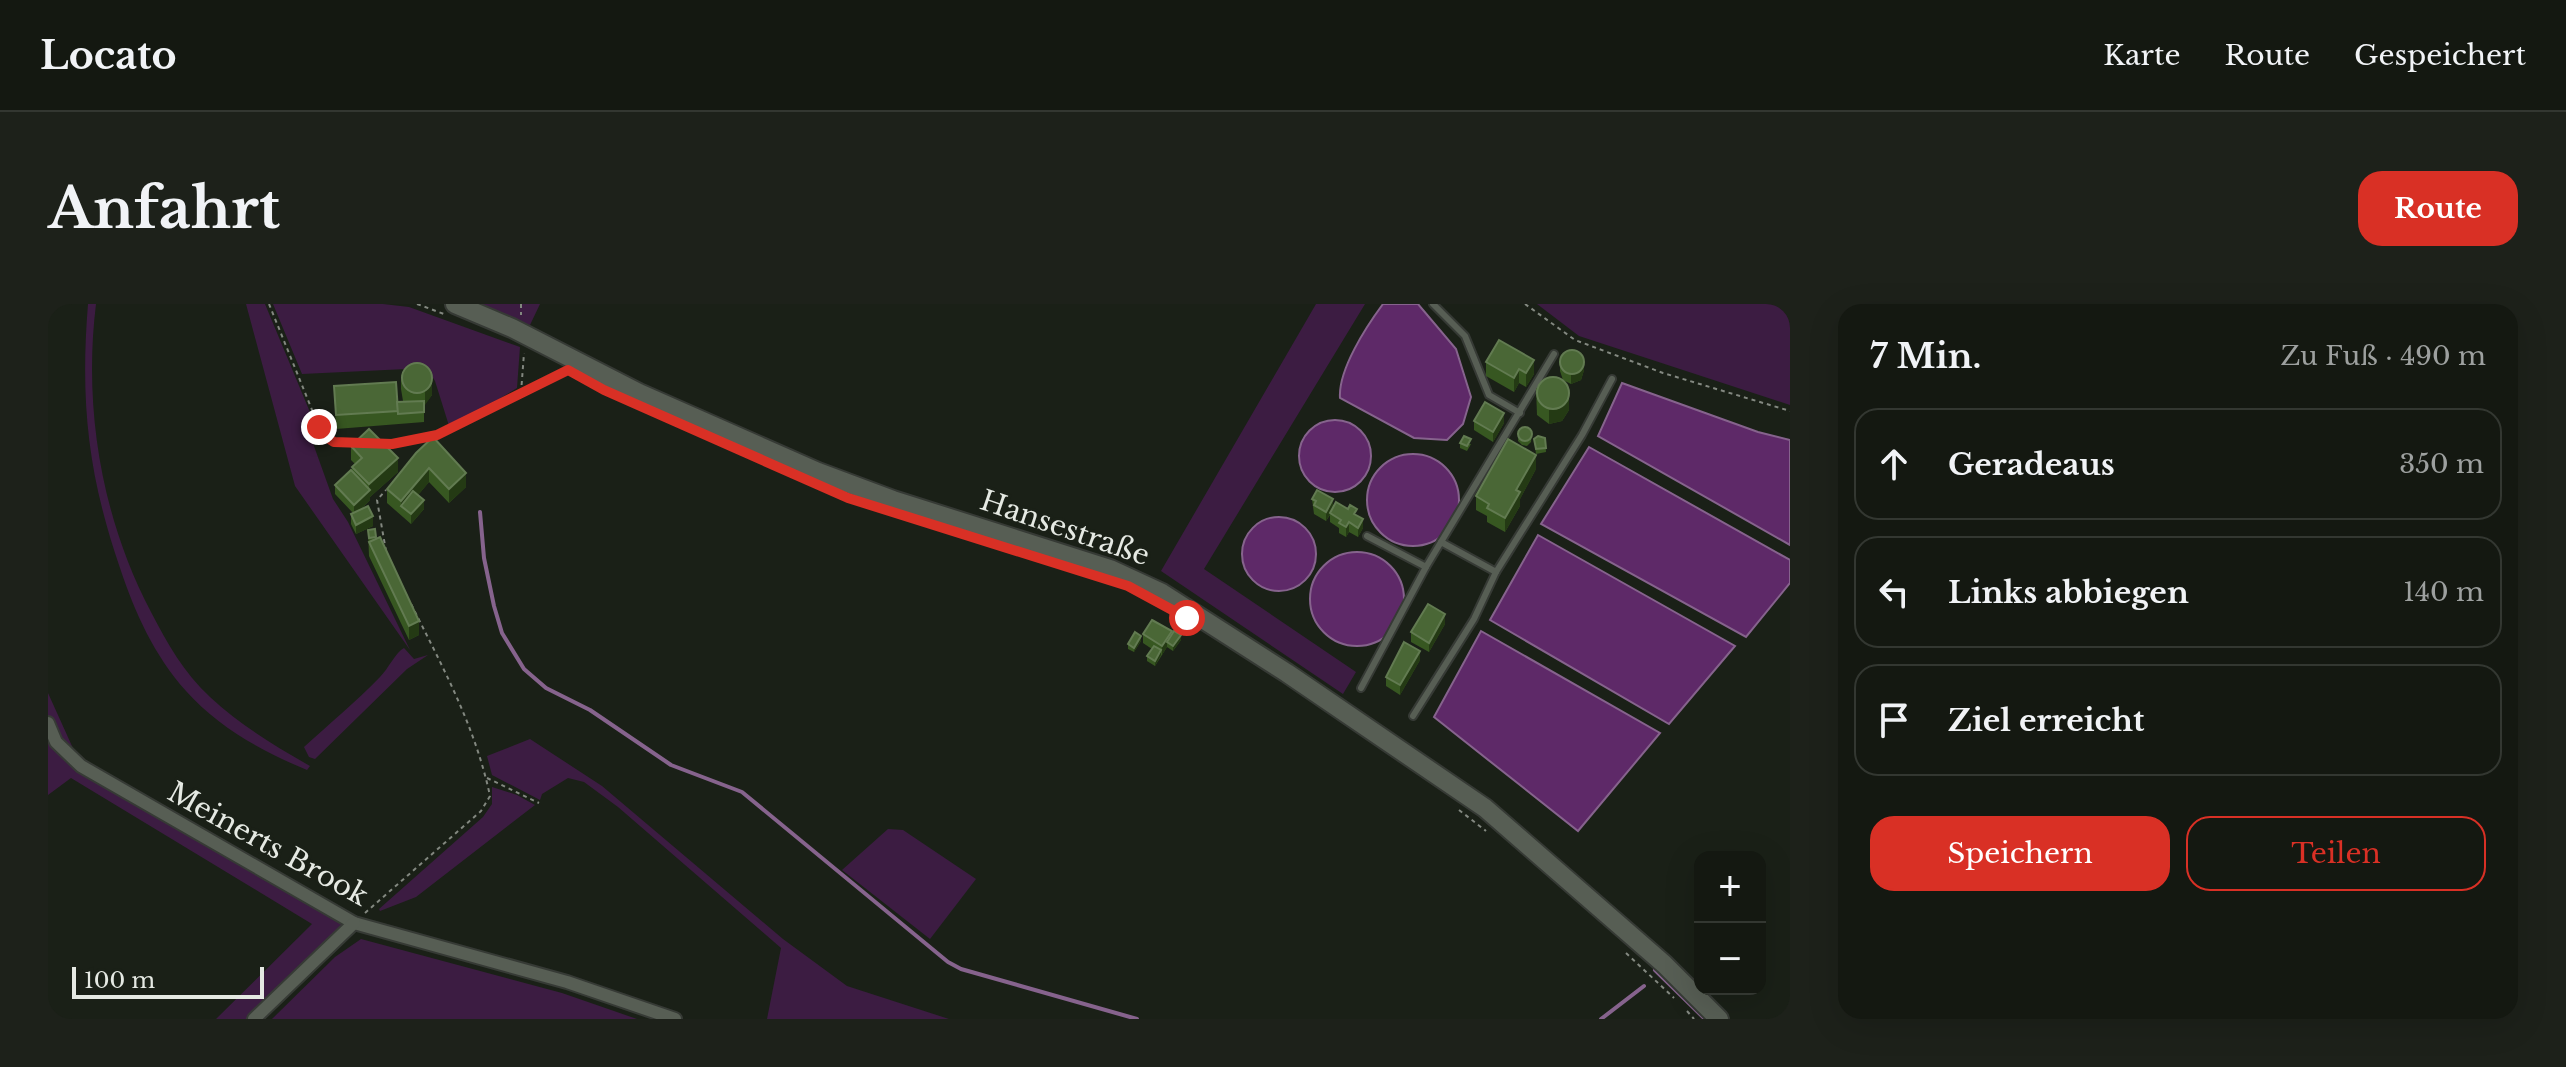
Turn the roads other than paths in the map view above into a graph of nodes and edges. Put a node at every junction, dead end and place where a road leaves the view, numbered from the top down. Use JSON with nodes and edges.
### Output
{"nodes":[{"id":1,"x":455,"y":304,"type":"edge"},
{"id":2,"x":1433,"y":304,"type":"edge"},
{"id":3,"x":1554,"y":354,"type":"dead end"},
{"id":4,"x":1612,"y":379,"type":"dead end"},
{"id":5,"x":1520,"y":413,"type":"junction"},
{"id":6,"x":1367,"y":536,"type":"dead end"},
{"id":7,"x":1441,"y":542,"type":"junction"},
{"id":8,"x":1426,"y":567,"type":"junction"},
{"id":9,"x":1496,"y":572,"type":"junction"},
{"id":10,"x":1361,"y":688,"type":"dead end"},
{"id":11,"x":1413,"y":716,"type":"dead end"},
{"id":12,"x":48,"y":723,"type":"edge"},
{"id":13,"x":354,"y":923,"type":"junction"},
{"id":14,"x":254,"y":1019,"type":"edge"},
{"id":15,"x":675,"y":1019,"type":"edge"},
{"id":16,"x":1719,"y":1019,"type":"edge"}],
"edges":[{"from":1,"to":16,"type":"street","name":"Hansestraße"},
{"from":2,"to":5,"type":"lane"},
{"from":3,"to":5,"type":"lane"},
{"from":4,"to":9,"type":"lane"},
{"from":5,"to":7,"type":"lane"},
{"from":6,"to":8,"type":"lane"},
{"from":7,"to":8,"type":"lane"},
{"from":7,"to":9,"type":"lane"},
{"from":8,"to":10,"type":"lane"},
{"from":9,"to":11,"type":"lane"},
{"from":12,"to":13,"type":"street","name":"Meinerts Brook"},
{"from":13,"to":14,"type":"street"},
{"from":13,"to":15,"type":"street","name":"Meinerts Brook"}]}
